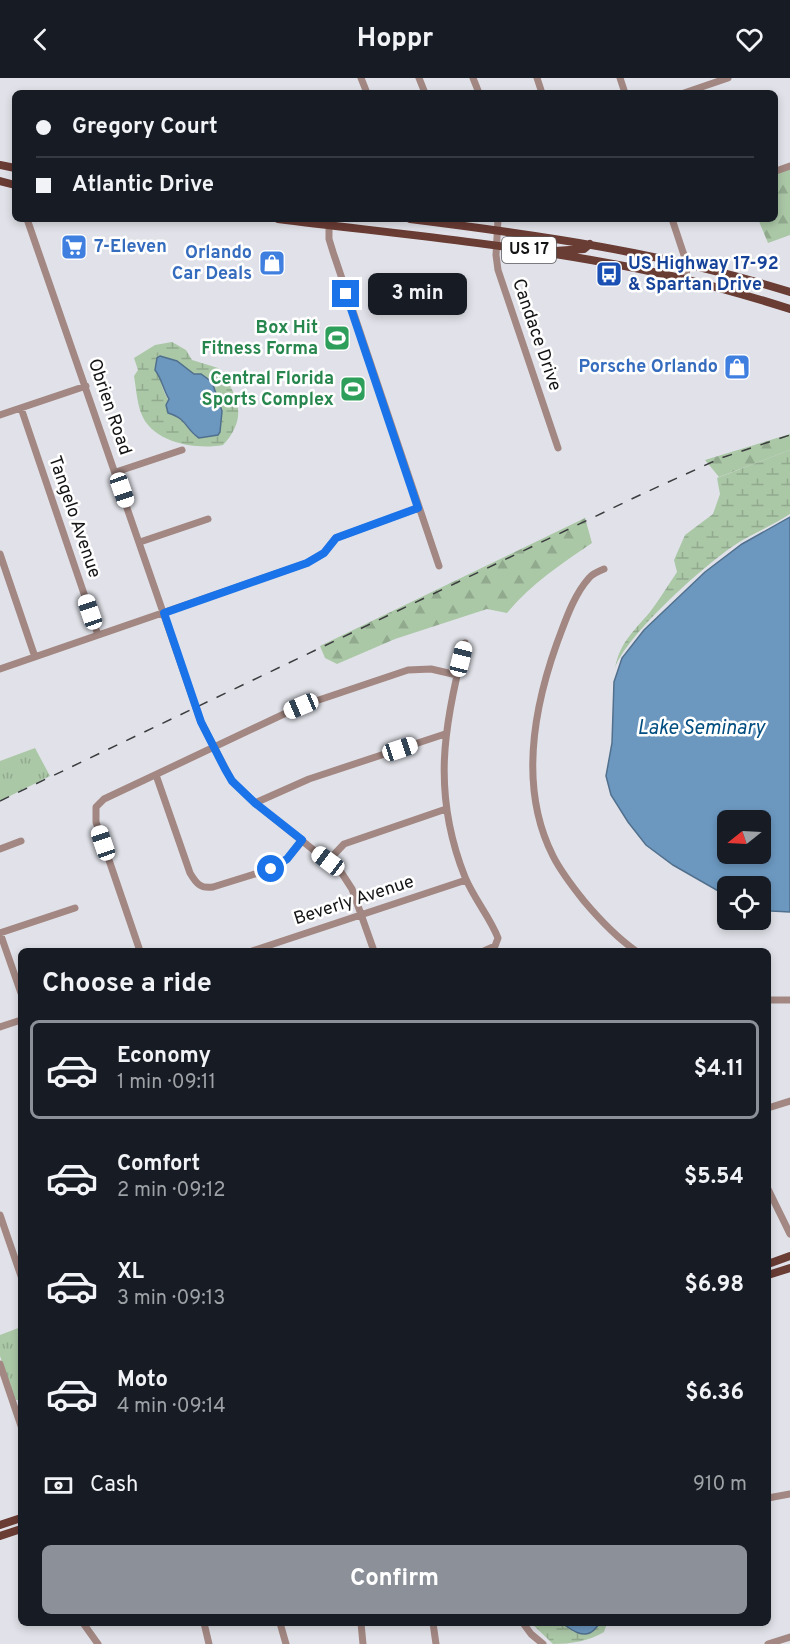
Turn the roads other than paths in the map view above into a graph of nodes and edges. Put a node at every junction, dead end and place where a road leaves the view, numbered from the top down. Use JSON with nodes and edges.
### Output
{"nodes":[{"id":1,"x":728,"y":78,"type":"edge"},
{"id":2,"x":716,"y":80,"type":"edge"},
{"id":3,"x":691,"y":90,"type":"edge"},
{"id":4,"x":28,"y":222,"type":"edge"},
{"id":5,"x":329,"y":222,"type":"edge"},
{"id":6,"x":462,"y":222,"type":"edge"},
{"id":7,"x":498,"y":222,"type":"edge"},
{"id":8,"x":673,"y":222,"type":"edge"},
{"id":9,"x":478,"y":223,"type":"edge"},
{"id":10,"x":498,"y":231,"type":"junction"},
{"id":11,"x":590,"y":244,"type":"junction"},
{"id":12,"x":496,"y":246,"type":"junction"},
{"id":13,"x":542,"y":252,"type":"junction"},
{"id":14,"x":687,"y":264,"type":"junction"},
{"id":15,"x":686,"y":280,"type":"junction"},
{"id":16,"x":790,"y":292,"type":"edge"},
{"id":17,"x":790,"y":309,"type":"edge"},
{"id":18,"x":86,"y":386,"type":"junction"},
{"id":19,"x":21,"y":408,"type":"junction"},
{"id":20,"x":0,"y":415,"type":"edge"},
{"id":21,"x":558,"y":448,"type":"dead end"},
{"id":22,"x":182,"y":450,"type":"dead end"},
{"id":23,"x":116,"y":472,"type":"junction"},
{"id":24,"x":418,"y":508,"type":"junction"},
{"id":25,"x":208,"y":519,"type":"dead end"},
{"id":26,"x":140,"y":542,"type":"junction"},
{"id":27,"x":0,"y":554,"type":"edge"},
{"id":28,"x":439,"y":566,"type":"dead end"},
{"id":29,"x":604,"y":569,"type":"dead end"},
{"id":30,"x":164,"y":613,"type":"junction"},
{"id":31,"x":98,"y":635,"type":"junction"},
{"id":32,"x":465,"y":643,"type":"dead end"},
{"id":33,"x":35,"y":657,"type":"junction"},
{"id":34,"x":0,"y":669,"type":"edge"},
{"id":35,"x":457,"y":675,"type":"junction"},
{"id":36,"x":445,"y":734,"type":"junction"},
{"id":37,"x":213,"y":746,"type":"junction"},
{"id":38,"x":156,"y":775,"type":"junction"},
{"id":39,"x":255,"y":803,"type":"junction"},
{"id":40,"x":446,"y":809,"type":"junction"},
{"id":41,"x":302,"y":840,"type":"junction"},
{"id":42,"x":21,"y":841,"type":"dead end"},
{"id":43,"x":0,"y":849,"type":"edge"},
{"id":44,"x":328,"y":861,"type":"junction"},
{"id":45,"x":466,"y":880,"type":"junction"},
{"id":46,"x":75,"y":908,"type":"dead end"},
{"id":47,"x":360,"y":915,"type":"junction"},
{"id":48,"x":0,"y":933,"type":"edge"},
{"id":49,"x":139,"y":948,"type":"edge"},
{"id":50,"x":261,"y":948,"type":"edge"},
{"id":51,"x":373,"y":948,"type":"edge"},
{"id":52,"x":491,"y":948,"type":"edge"},
{"id":53,"x":632,"y":948,"type":"edge"},
{"id":54,"x":18,"y":984,"type":"edge"},
{"id":55,"x":771,"y":1000,"type":"edge"},
{"id":56,"x":790,"y":1000,"type":"edge"},
{"id":57,"x":18,"y":1021,"type":"edge"},
{"id":58,"x":0,"y":1027,"type":"edge"},
{"id":59,"x":790,"y":1101,"type":"edge"},
{"id":60,"x":771,"y":1107,"type":"edge"},
{"id":61,"x":771,"y":1195,"type":"edge"},
{"id":62,"x":0,"y":1215,"type":"edge"},
{"id":63,"x":790,"y":1234,"type":"edge"},
{"id":64,"x":790,"y":1256,"type":"edge"},
{"id":65,"x":771,"y":1263,"type":"edge"},
{"id":66,"x":18,"y":1267,"type":"edge"},
{"id":67,"x":790,"y":1268,"type":"edge"},
{"id":68,"x":771,"y":1274,"type":"edge"},
{"id":69,"x":0,"y":1364,"type":"edge"},
{"id":70,"x":18,"y":1405,"type":"edge"},
{"id":71,"x":790,"y":1494,"type":"edge"},
{"id":72,"x":771,"y":1497,"type":"edge"},
{"id":73,"x":18,"y":1519,"type":"edge"},
{"id":74,"x":0,"y":1525,"type":"edge"},
{"id":75,"x":18,"y":1529,"type":"edge"},
{"id":76,"x":0,"y":1536,"type":"edge"},
{"id":77,"x":87,"y":1626,"type":"edge"},
{"id":78,"x":205,"y":1626,"type":"edge"},
{"id":79,"x":281,"y":1626,"type":"edge"},
{"id":80,"x":361,"y":1626,"type":"edge"},
{"id":81,"x":433,"y":1626,"type":"edge"},
{"id":82,"x":525,"y":1626,"type":"edge"},
{"id":83,"x":790,"y":1637,"type":"edge"},
{"id":84,"x":98,"y":1644,"type":"edge"},
{"id":85,"x":209,"y":1644,"type":"edge"},
{"id":86,"x":285,"y":1644,"type":"edge"},
{"id":87,"x":363,"y":1644,"type":"edge"},
{"id":88,"x":436,"y":1644,"type":"edge"},
{"id":89,"x":543,"y":1644,"type":"edge"},
{"id":90,"x":768,"y":1644,"type":"edge"}],
"edges":[{"from":1,"to":2,"type":"street"},
{"from":2,"to":3,"type":"street"},
{"from":4,"to":18,"type":"street","name":"Obrien Road"},
{"from":5,"to":12,"type":"main road","number":"US 17"},
{"from":5,"to":24,"type":"street"},
{"from":6,"to":9,"type":"main road","number":"US 17"},
{"from":7,"to":10,"type":"street","name":"Candace Drive"},
{"from":8,"to":14,"type":"street"},
{"from":9,"to":10,"type":"main road","number":"US 17"},
{"from":10,"to":11,"type":"main road","number":"US 17"},
{"from":10,"to":12,"type":"street","name":"Candace Drive"},
{"from":11,"to":13,"type":"main road"},
{"from":11,"to":14,"type":"main road","number":"US 17"},
{"from":12,"to":13,"type":"main road","number":"US 17"},
{"from":12,"to":21,"type":"street","name":"Candace Drive"},
{"from":13,"to":15,"type":"main road","number":"US 17"},
{"from":14,"to":15,"type":"street"},
{"from":14,"to":16,"type":"main road","number":"US 17"},
{"from":15,"to":17,"type":"main road","number":"US 17"},
{"from":18,"to":19,"type":"street"},
{"from":18,"to":23,"type":"street","name":"Obrien Road"},
{"from":19,"to":20,"type":"street"},
{"from":19,"to":31,"type":"street","name":"Tangelo Avenue"},
{"from":22,"to":23,"type":"street"},
{"from":23,"to":26,"type":"street","name":"Obrien Road"},
{"from":24,"to":28,"type":"street"},
{"from":24,"to":30,"type":"street"},
{"from":25,"to":26,"type":"street"},
{"from":26,"to":30,"type":"street","name":"Obrien Road"},
{"from":27,"to":33,"type":"street"},
{"from":29,"to":53,"type":"street"},
{"from":30,"to":31,"type":"street"},
{"from":30,"to":37,"type":"street","name":"Obrien Road"},
{"from":31,"to":33,"type":"street"},
{"from":32,"to":35,"type":"street"},
{"from":33,"to":34,"type":"street"},
{"from":35,"to":36,"type":"street"},
{"from":35,"to":37,"type":"street"},
{"from":36,"to":39,"type":"street"},
{"from":36,"to":40,"type":"street"},
{"from":37,"to":38,"type":"street"},
{"from":37,"to":39,"type":"street","name":"Obrien Road"},
{"from":38,"to":41,"type":"street"},
{"from":38,"to":49,"type":"street"},
{"from":39,"to":41,"type":"street","name":"Obrien Road"},
{"from":40,"to":44,"type":"street"},
{"from":40,"to":45,"type":"street"},
{"from":41,"to":44,"type":"street","name":"Obrien Road"},
{"from":42,"to":43,"type":"street"},
{"from":44,"to":47,"type":"street","name":"Obrien Road"},
{"from":45,"to":47,"type":"street","name":"Beverly Avenue"},
{"from":45,"to":52,"type":"street"},
{"from":46,"to":48,"type":"street"},
{"from":47,"to":50,"type":"street","name":"Beverly Avenue"},
{"from":47,"to":51,"type":"street","name":"Obrien Road"},
{"from":48,"to":54,"type":"street"},
{"from":55,"to":56,"type":"street"},
{"from":57,"to":58,"type":"street"},
{"from":59,"to":60,"type":"street"},
{"from":61,"to":63,"type":"street"},
{"from":62,"to":66,"type":"street"},
{"from":64,"to":65,"type":"main road"},
{"from":67,"to":68,"type":"main road"},
{"from":69,"to":70,"type":"street"},
{"from":71,"to":72,"type":"street"},
{"from":73,"to":74,"type":"main road"},
{"from":75,"to":76,"type":"main road"},
{"from":77,"to":84,"type":"street"},
{"from":78,"to":85,"type":"street"},
{"from":79,"to":86,"type":"street"},
{"from":80,"to":87,"type":"street"},
{"from":81,"to":88,"type":"street"},
{"from":82,"to":89,"type":"street"},
{"from":83,"to":90,"type":"street"}]}
